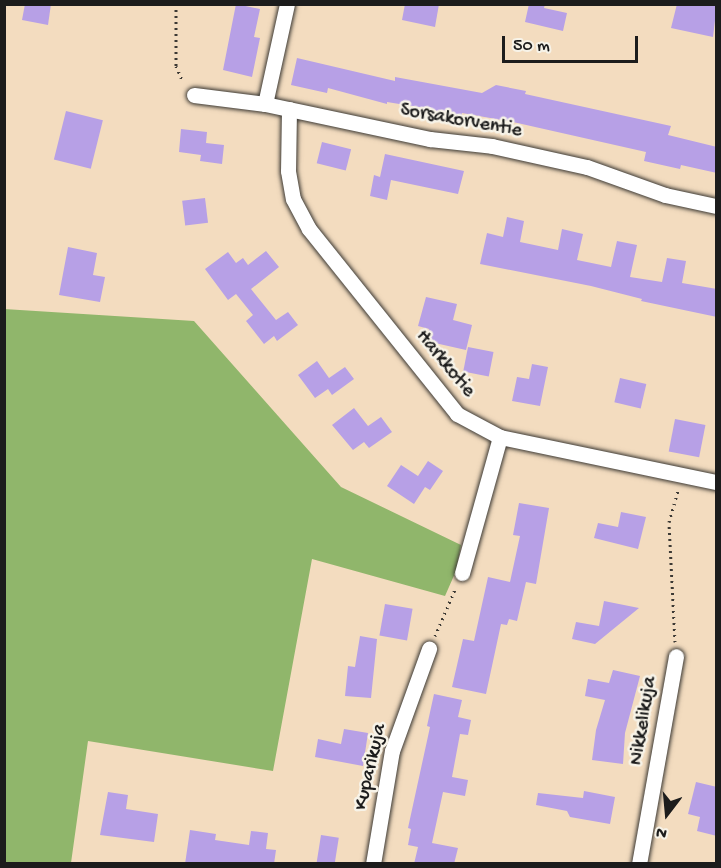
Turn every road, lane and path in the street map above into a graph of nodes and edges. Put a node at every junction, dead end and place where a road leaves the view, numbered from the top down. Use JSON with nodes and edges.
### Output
{"nodes":[{"id":1,"x":176,"y":4,"type":"edge"},
{"id":2,"x":287,"y":4,"type":"edge"},
{"id":3,"x":194,"y":95,"type":"joint"},
{"id":4,"x":265,"y":104,"type":"junction"},
{"id":5,"x":289,"y":109,"type":"junction"},
{"id":6,"x":717,"y":206,"type":"edge"},
{"id":7,"x":500,"y":437,"type":"junction"},
{"id":8,"x":682,"y":475,"type":"junction"},
{"id":9,"x":717,"y":482,"type":"edge"},
{"id":10,"x":462,"y":573,"type":"joint"},
{"id":11,"x":429,"y":649,"type":"joint"},
{"id":12,"x":676,"y":656,"type":"joint"},
{"id":13,"x":373,"y":864,"type":"edge"},
{"id":14,"x":639,"y":864,"type":"edge"}],
"edges":[{"from":1,"to":3,"type":"path"},
{"from":2,"to":4,"type":"street"},
{"from":3,"to":4,"type":"street","name":"Sorsakorventie"},
{"from":4,"to":5,"type":"street","name":"Sorsakorventie"},
{"from":5,"to":6,"type":"street","name":"Sorsakorventie"},
{"from":5,"to":7,"type":"street","name":"Harkkotie"},
{"from":7,"to":8,"type":"street","name":"Harkkotie"},
{"from":7,"to":10,"type":"street"},
{"from":8,"to":9,"type":"street","name":"Harkkotie"},
{"from":8,"to":12,"type":"path"},
{"from":10,"to":11,"type":"path"},
{"from":11,"to":13,"type":"street","name":"Kuparikuja"},
{"from":12,"to":14,"type":"street","name":"Nikkelikuja"}]}
